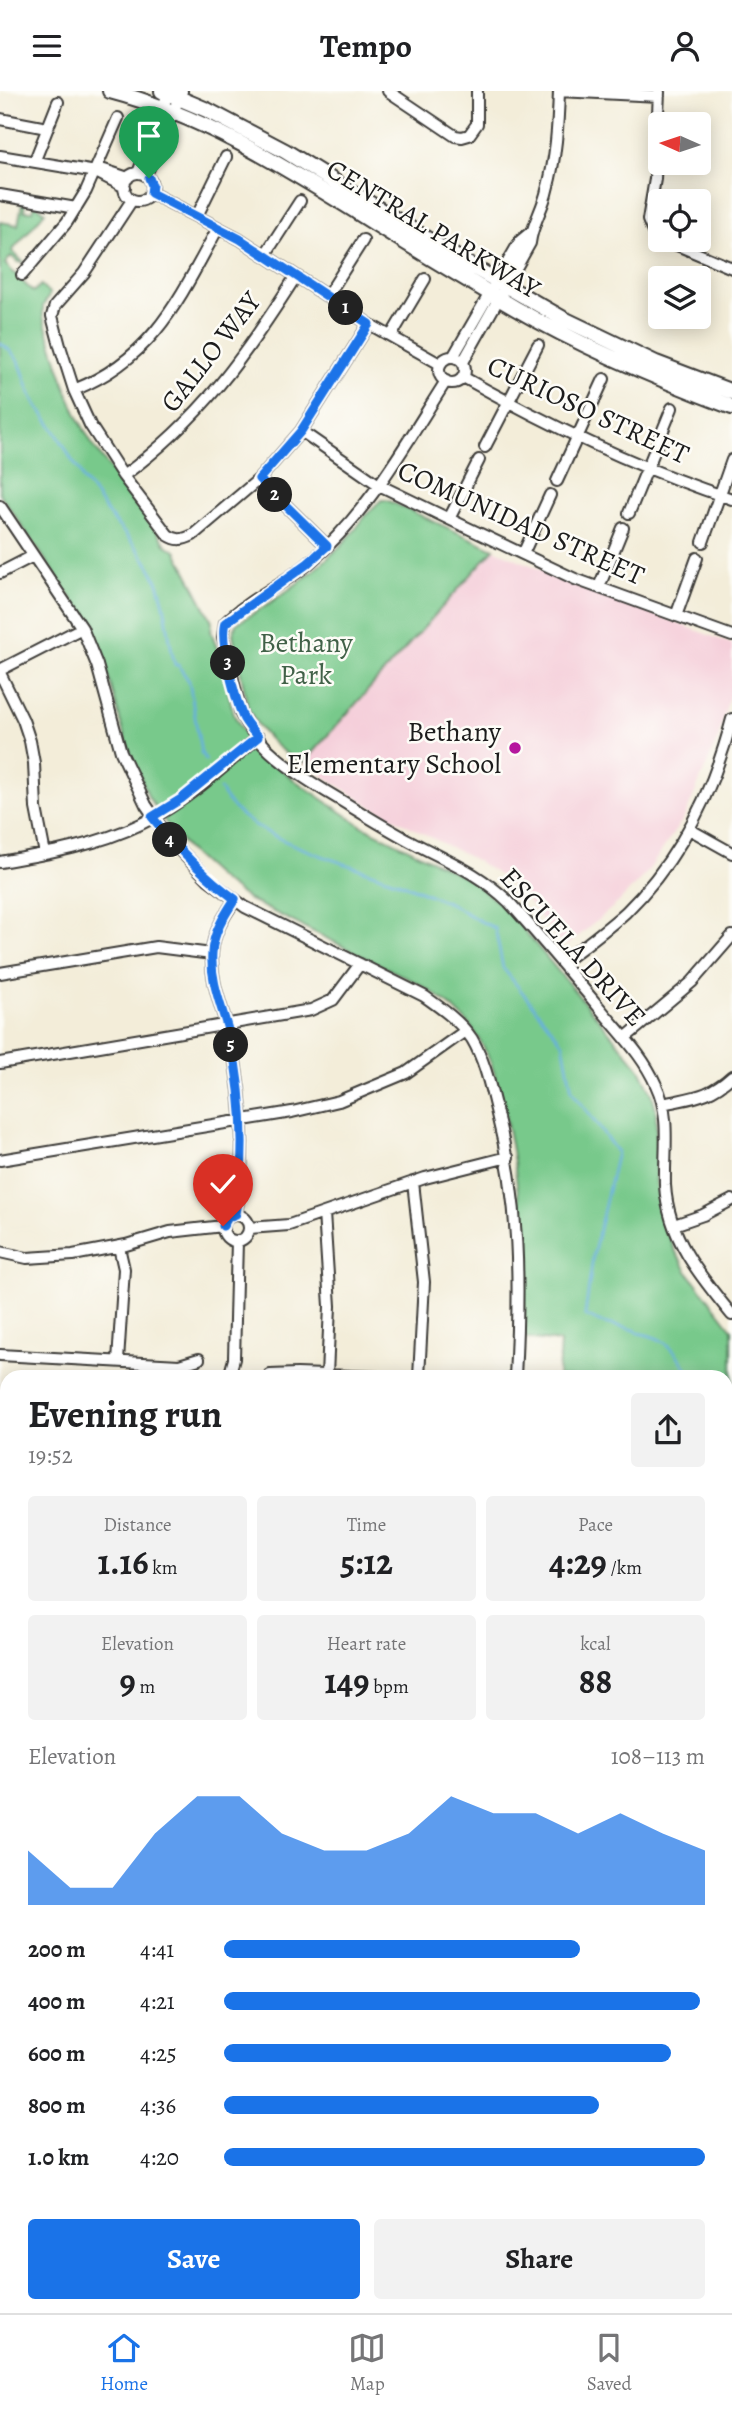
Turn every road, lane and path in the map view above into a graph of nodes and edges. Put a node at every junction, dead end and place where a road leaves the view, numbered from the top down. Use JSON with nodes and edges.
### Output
{"nodes":[{"id":1,"x":110,"y":91,"type":"edge"},
{"id":2,"x":388,"y":91,"type":"edge"},
{"id":3,"x":477,"y":91,"type":"edge"},
{"id":4,"x":559,"y":91,"type":"edge"},
{"id":5,"x":659,"y":94,"type":"edge"},
{"id":6,"x":171,"y":97,"type":"edge"},
{"id":7,"x":58,"y":101,"type":"dead end"},
{"id":8,"x":118,"y":118,"type":"dead end"},
{"id":9,"x":0,"y":119,"type":"edge"},
{"id":10,"x":47,"y":128,"type":"junction"},
{"id":11,"x":0,"y":156,"type":"edge"},
{"id":12,"x":226,"y":157,"type":"dead end"},
{"id":13,"x":34,"y":160,"type":"junction"},
{"id":14,"x":96,"y":172,"type":"junction"},
{"id":15,"x":134,"y":178,"type":"junction"},
{"id":16,"x":652,"y":189,"type":"edge"},
{"id":17,"x":151,"y":193,"type":"junction"},
{"id":18,"x":0,"y":195,"type":"edge"},
{"id":19,"x":132,"y":199,"type":"junction"},
{"id":20,"x":300,"y":201,"type":"dead end"},
{"id":21,"x":76,"y":208,"type":"junction"},
{"id":22,"x":197,"y":216,"type":"junction"},
{"id":23,"x":218,"y":228,"type":"junction"},
{"id":24,"x":363,"y":240,"type":"dead end"},
{"id":25,"x":694,"y":252,"type":"edge"},
{"id":26,"x":265,"y":255,"type":"junction"},
{"id":27,"x":732,"y":268,"type":"edge"},
{"id":28,"x":22,"y":275,"type":"dead end"},
{"id":29,"x":296,"y":276,"type":"junction"},
{"id":30,"x":425,"y":279,"type":"dead end"},
{"id":31,"x":497,"y":290,"type":"junction"},
{"id":32,"x":328,"y":295,"type":"junction"},
{"id":33,"x":369,"y":324,"type":"junction"},
{"id":34,"x":391,"y":336,"type":"junction"},
{"id":35,"x":538,"y":345,"type":"dead end"},
{"id":36,"x":458,"y":360,"type":"junction"},
{"id":37,"x":440,"y":365,"type":"junction"},
{"id":38,"x":463,"y":377,"type":"junction"},
{"id":39,"x":604,"y":379,"type":"dead end"},
{"id":40,"x":446,"y":381,"type":"junction"},
{"id":41,"x":74,"y":390,"type":"junction"},
{"id":42,"x":732,"y":393,"type":"edge"},
{"id":43,"x":508,"y":403,"type":"junction"},
{"id":44,"x":732,"y":407,"type":"edge"},
{"id":45,"x":672,"y":408,"type":"dead end"},
{"id":46,"x":301,"y":431,"type":"junction"},
{"id":47,"x":578,"y":436,"type":"junction"},
{"id":48,"x":485,"y":447,"type":"dead end"},
{"id":49,"x":479,"y":460,"type":"dead end"},
{"id":50,"x":732,"y":460,"type":"edge"},
{"id":51,"x":648,"y":467,"type":"junction"},
{"id":52,"x":123,"y":476,"type":"junction"},
{"id":53,"x":259,"y":479,"type":"junction"},
{"id":54,"x":557,"y":481,"type":"dead end"},
{"id":55,"x":379,"y":485,"type":"junction"},
{"id":56,"x":550,"y":495,"type":"dead end"},
{"id":57,"x":719,"y":495,"type":"junction"},
{"id":58,"x":732,"y":499,"type":"edge"},
{"id":59,"x":0,"y":506,"type":"edge"},
{"id":60,"x":629,"y":513,"type":"dead end"},
{"id":61,"x":449,"y":519,"type":"junction"},
{"id":62,"x":623,"y":528,"type":"dead end"},
{"id":63,"x":703,"y":542,"type":"dead end"},
{"id":64,"x":327,"y":546,"type":"junction"},
{"id":65,"x":523,"y":554,"type":"junction"},
{"id":66,"x":33,"y":556,"type":"junction"},
{"id":67,"x":697,"y":558,"type":"dead end"},
{"id":68,"x":0,"y":573,"type":"edge"},
{"id":69,"x":598,"y":587,"type":"junction"},
{"id":70,"x":677,"y":616,"type":"junction"},
{"id":71,"x":82,"y":628,"type":"junction"},
{"id":72,"x":732,"y":636,"type":"edge"},
{"id":73,"x":0,"y":671,"type":"edge"},
{"id":74,"x":732,"y":719,"type":"edge"},
{"id":75,"x":258,"y":737,"type":"junction"},
{"id":76,"x":152,"y":817,"type":"junction"},
{"id":77,"x":689,"y":829,"type":"junction"},
{"id":78,"x":732,"y":853,"type":"edge"},
{"id":79,"x":45,"y":854,"type":"junction"},
{"id":80,"x":0,"y":862,"type":"edge"},
{"id":81,"x":235,"y":899,"type":"junction"},
{"id":82,"x":732,"y":936,"type":"edge"},
{"id":83,"x":212,"y":954,"type":"junction"},
{"id":84,"x":562,"y":963,"type":"junction"},
{"id":85,"x":360,"y":964,"type":"junction"},
{"id":86,"x":0,"y":973,"type":"edge"},
{"id":87,"x":226,"y":1025,"type":"junction"},
{"id":88,"x":466,"y":1031,"type":"junction"},
{"id":89,"x":625,"y":1038,"type":"junction"},
{"id":90,"x":0,"y":1063,"type":"edge"},
{"id":91,"x":732,"y":1076,"type":"edge"},
{"id":92,"x":663,"y":1104,"type":"junction"},
{"id":93,"x":241,"y":1120,"type":"junction"},
{"id":94,"x":508,"y":1157,"type":"junction"},
{"id":95,"x":0,"y":1160,"type":"edge"},
{"id":96,"x":413,"y":1182,"type":"junction"},
{"id":97,"x":732,"y":1200,"type":"edge"},
{"id":98,"x":324,"y":1213,"type":"junction"},
{"id":99,"x":236,"y":1214,"type":"junction"},
{"id":100,"x":674,"y":1225,"type":"junction"},
{"id":101,"x":223,"y":1226,"type":"junction"},
{"id":102,"x":249,"y":1228,"type":"junction"},
{"id":103,"x":237,"y":1241,"type":"junction"},
{"id":104,"x":119,"y":1247,"type":"junction"},
{"id":105,"x":0,"y":1252,"type":"edge"},
{"id":106,"x":732,"y":1315,"type":"edge"},
{"id":107,"x":0,"y":1355,"type":"edge"},
{"id":108,"x":199,"y":1359,"type":"dead end"},
{"id":109,"x":234,"y":1359,"type":"junction"},
{"id":110,"x":117,"y":1361,"type":"junction"},
{"id":111,"x":231,"y":1370,"type":"edge"},
{"id":112,"x":236,"y":1370,"type":"edge"},
{"id":113,"x":327,"y":1370,"type":"edge"},
{"id":114,"x":419,"y":1370,"type":"edge"},
{"id":115,"x":515,"y":1370,"type":"edge"}],
"edges":[{"from":1,"to":6,"type":"main road","name":"CENTRAL PARKWAY"},
{"from":2,"to":3,"type":"street"},
{"from":4,"to":5,"type":"street"},
{"from":4,"to":31,"type":"street"},
{"from":5,"to":16,"type":"street"},
{"from":6,"to":15,"type":"street"},
{"from":6,"to":31,"type":"main road","name":"CENTRAL PARKWAY"},
{"from":7,"to":10,"type":"street"},
{"from":8,"to":14,"type":"street"},
{"from":9,"to":10,"type":"street"},
{"from":10,"to":13,"type":"street"},
{"from":11,"to":13,"type":"street"},
{"from":12,"to":22,"type":"street"},
{"from":13,"to":14,"type":"street"},
{"from":14,"to":15,"type":"street"},
{"from":14,"to":21,"type":"street"},
{"from":15,"to":17,"type":"street"},
{"from":15,"to":19,"type":"street"},
{"from":17,"to":19,"type":"street"},
{"from":17,"to":22,"type":"street"},
{"from":18,"to":21,"type":"street"},
{"from":19,"to":41,"type":"street"},
{"from":20,"to":26,"type":"street"},
{"from":21,"to":28,"type":"street"},
{"from":22,"to":23,"type":"street"},
{"from":23,"to":26,"type":"street"},
{"from":23,"to":41,"type":"street"},
{"from":24,"to":32,"type":"street"},
{"from":25,"to":27,"type":"street"},
{"from":26,"to":29,"type":"street"},
{"from":29,"to":32,"type":"street"},
{"from":29,"to":52,"type":"street","name":"GALLO WAY"},
{"from":30,"to":34,"type":"street"},
{"from":31,"to":36,"type":"street"},
{"from":31,"to":42,"type":"main road","name":"CENTRAL PARKWAY"},
{"from":31,"to":44,"type":"main road","name":"CENTRAL PARKWAY"},
{"from":32,"to":33,"type":"street"},
{"from":33,"to":34,"type":"street"},
{"from":33,"to":46,"type":"street"},
{"from":34,"to":37,"type":"street"},
{"from":35,"to":43,"type":"street"},
{"from":36,"to":37,"type":"street"},
{"from":36,"to":38,"type":"street"},
{"from":37,"to":40,"type":"street"},
{"from":38,"to":40,"type":"street"},
{"from":38,"to":43,"type":"street","name":"CURIOSO STREET"},
{"from":39,"to":47,"type":"street"},
{"from":40,"to":55,"type":"street"},
{"from":41,"to":52,"type":"street"},
{"from":43,"to":47,"type":"street","name":"CURIOSO STREET"},
{"from":43,"to":48,"type":"street"},
{"from":45,"to":51,"type":"street"},
{"from":46,"to":53,"type":"street"},
{"from":46,"to":55,"type":"street","name":"COMUNIDAD STREET"},
{"from":47,"to":51,"type":"street","name":"CURIOSO STREET"},
{"from":47,"to":54,"type":"street"},
{"from":49,"to":61,"type":"street"},
{"from":50,"to":57,"type":"street"},
{"from":51,"to":57,"type":"street","name":"CURIOSO STREET"},
{"from":51,"to":60,"type":"street"},
{"from":52,"to":53,"type":"street"},
{"from":53,"to":64,"type":"street"},
{"from":55,"to":61,"type":"street","name":"COMUNIDAD STREET"},
{"from":55,"to":64,"type":"street"},
{"from":56,"to":65,"type":"street"},
{"from":57,"to":58,"type":"street","name":"CURIOSO STREET"},
{"from":57,"to":63,"type":"street"},
{"from":59,"to":66,"type":"street"},
{"from":61,"to":65,"type":"street","name":"COMUNIDAD STREET"},
{"from":62,"to":69,"type":"street"},
{"from":64,"to":75,"type":"street","name":"ESCUELA DRIVE"},
{"from":65,"to":69,"type":"street","name":"COMUNIDAD STREET"},
{"from":66,"to":68,"type":"street"},
{"from":66,"to":71,"type":"street"},
{"from":67,"to":70,"type":"street"},
{"from":69,"to":70,"type":"street","name":"COMUNIDAD STREET"},
{"from":70,"to":72,"type":"street","name":"COMUNIDAD STREET"},
{"from":71,"to":73,"type":"street"},
{"from":71,"to":76,"type":"street"},
{"from":73,"to":79,"type":"street"},
{"from":74,"to":77,"type":"street"},
{"from":75,"to":76,"type":"street"},
{"from":75,"to":84,"type":"street","name":"ESCUELA DRIVE"},
{"from":76,"to":79,"type":"street"},
{"from":76,"to":81,"type":"street"},
{"from":77,"to":78,"type":"street"},
{"from":77,"to":84,"type":"street"},
{"from":79,"to":80,"type":"street"},
{"from":81,"to":83,"type":"street"},
{"from":81,"to":85,"type":"street"},
{"from":82,"to":89,"type":"street"},
{"from":83,"to":86,"type":"street"},
{"from":83,"to":87,"type":"street"},
{"from":84,"to":89,"type":"street","name":"ESCUELA DRIVE"},
{"from":85,"to":87,"type":"street"},
{"from":85,"to":88,"type":"street"},
{"from":87,"to":90,"type":"street"},
{"from":87,"to":93,"type":"street"},
{"from":88,"to":93,"type":"street"},
{"from":88,"to":94,"type":"street"},
{"from":89,"to":92,"type":"street","name":"ESCUELA DRIVE"},
{"from":91,"to":92,"type":"street"},
{"from":92,"to":100,"type":"street","name":"ESCUELA DRIVE"},
{"from":93,"to":95,"type":"street"},
{"from":93,"to":99,"type":"street"},
{"from":94,"to":96,"type":"street"},
{"from":94,"to":115,"type":"street"},
{"from":96,"to":98,"type":"street"},
{"from":96,"to":114,"type":"street"},
{"from":97,"to":100,"type":"street"},
{"from":98,"to":102,"type":"street"},
{"from":98,"to":113,"type":"street"},
{"from":99,"to":101,"type":"street"},
{"from":99,"to":102,"type":"street"},
{"from":100,"to":106,"type":"street","name":"ESCUELA DRIVE"},
{"from":101,"to":103,"type":"street"},
{"from":101,"to":104,"type":"street"},
{"from":102,"to":103,"type":"street"},
{"from":103,"to":109,"type":"street"},
{"from":104,"to":105,"type":"street"},
{"from":104,"to":110,"type":"street"},
{"from":107,"to":110,"type":"street"},
{"from":108,"to":110,"type":"street"},
{"from":109,"to":111,"type":"street"},
{"from":109,"to":112,"type":"street"}]}
